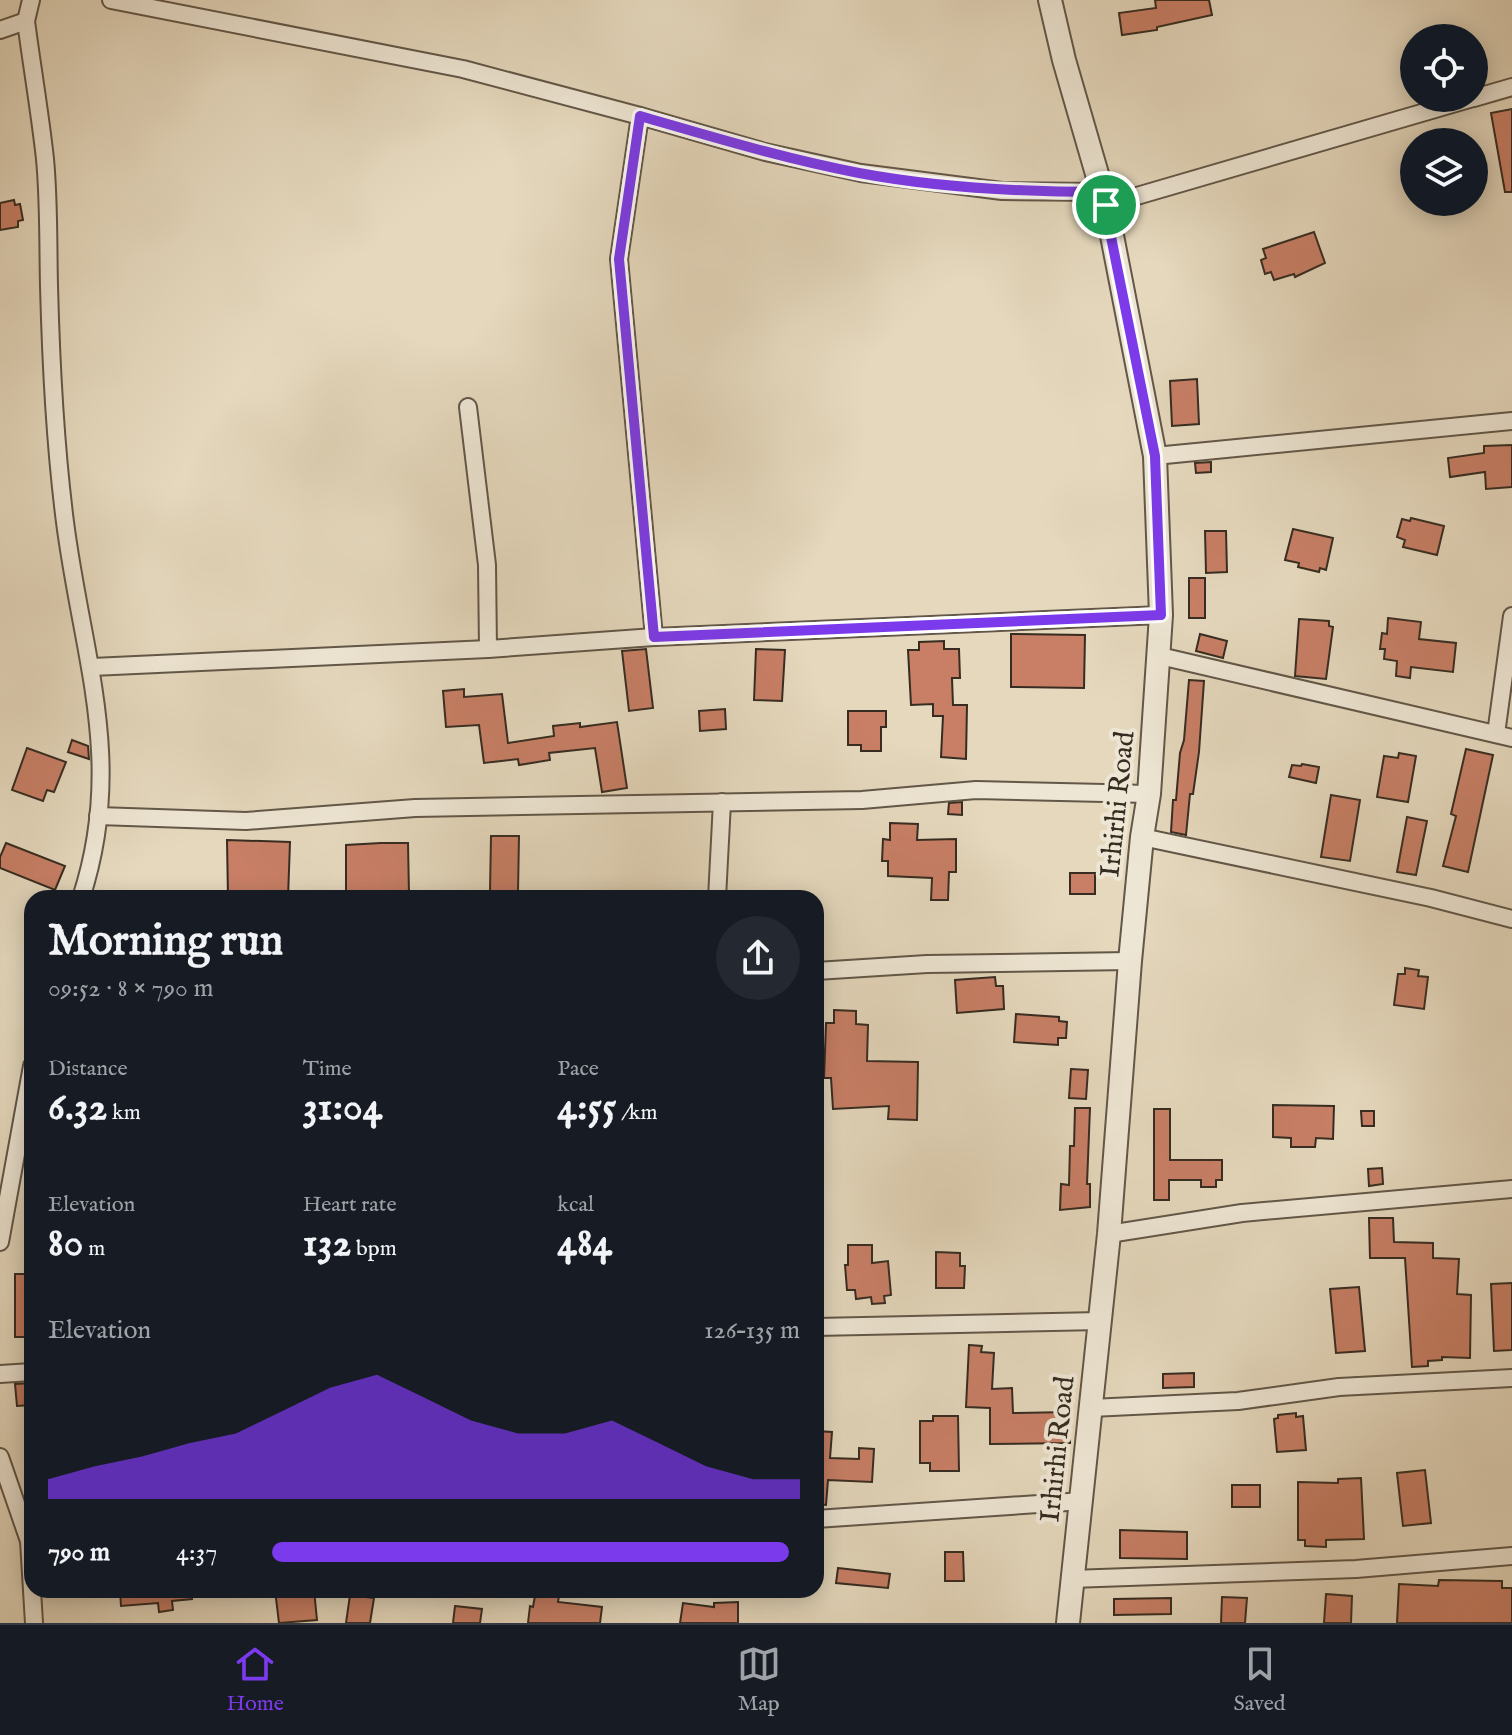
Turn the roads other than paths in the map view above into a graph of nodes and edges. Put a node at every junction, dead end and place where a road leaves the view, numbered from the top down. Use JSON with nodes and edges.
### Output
{"nodes":[{"id":1,"x":31,"y":0,"type":"edge"},
{"id":2,"x":111,"y":0,"type":"edge"},
{"id":3,"x":1050,"y":0,"type":"edge"},
{"id":4,"x":26,"y":21,"type":"junction"},
{"id":5,"x":0,"y":30,"type":"edge"},
{"id":6,"x":1512,"y":87,"type":"edge"},
{"id":7,"x":1488,"y":94,"type":"edge"},
{"id":8,"x":1422,"y":112,"type":"edge"},
{"id":9,"x":640,"y":116,"type":"junction"},
{"id":10,"x":1104,"y":198,"type":"junction"},
{"id":11,"x":468,"y":407,"type":"dead end"},
{"id":12,"x":1512,"y":421,"type":"edge"},
{"id":13,"x":1155,"y":456,"type":"junction"},
{"id":14,"x":1161,"y":615,"type":"junction"},
{"id":15,"x":1512,"y":616,"type":"edge"},
{"id":16,"x":654,"y":637,"type":"junction"},
{"id":17,"x":488,"y":649,"type":"junction"},
{"id":18,"x":1160,"y":656,"type":"junction"},
{"id":19,"x":92,"y":667,"type":"junction"},
{"id":20,"x":1504,"y":736,"type":"edge"},
{"id":21,"x":1149,"y":794,"type":"junction"},
{"id":22,"x":722,"y":802,"type":"junction"},
{"id":23,"x":98,"y":816,"type":"junction"},
{"id":24,"x":1142,"y":837,"type":"junction"},
{"id":25,"x":84,"y":890,"type":"edge"},
{"id":26,"x":717,"y":890,"type":"edge"},
{"id":27,"x":1512,"y":919,"type":"edge"},
{"id":28,"x":1130,"y":961,"type":"junction"},
{"id":29,"x":824,"y":970,"type":"edge"},
{"id":30,"x":24,"y":1110,"type":"edge"},
{"id":31,"x":1512,"y":1189,"type":"edge"},
{"id":32,"x":1109,"y":1234,"type":"junction"},
{"id":33,"x":0,"y":1242,"type":"edge"},
{"id":34,"x":1100,"y":1321,"type":"junction"},
{"id":35,"x":824,"y":1327,"type":"edge"},
{"id":36,"x":24,"y":1372,"type":"edge"},
{"id":37,"x":0,"y":1374,"type":"edge"},
{"id":38,"x":1512,"y":1378,"type":"edge"},
{"id":39,"x":1091,"y":1408,"type":"junction"},
{"id":40,"x":0,"y":1457,"type":"edge"},
{"id":41,"x":1083,"y":1501,"type":"junction"},
{"id":42,"x":824,"y":1518,"type":"edge"},
{"id":43,"x":24,"y":1524,"type":"edge"},
{"id":44,"x":1512,"y":1556,"type":"edge"},
{"id":45,"x":1071,"y":1579,"type":"junction"},
{"id":46,"x":33,"y":1598,"type":"edge"},
{"id":47,"x":34,"y":1623,"type":"edge"},
{"id":48,"x":1068,"y":1623,"type":"edge"}],
"edges":[{"from":1,"to":4,"type":"street"},
{"from":2,"to":9,"type":"street"},
{"from":3,"to":10,"type":"street","name":"Irhirhi Road"},
{"from":4,"to":5,"type":"street"},
{"from":4,"to":19,"type":"street"},
{"from":6,"to":7,"type":"street"},
{"from":8,"to":10,"type":"street"},
{"from":9,"to":10,"type":"street"},
{"from":9,"to":16,"type":"street"},
{"from":10,"to":13,"type":"street","name":"Irhirhi Road"},
{"from":11,"to":17,"type":"street"},
{"from":12,"to":13,"type":"street"},
{"from":13,"to":14,"type":"street","name":"Irhirhi Road"},
{"from":14,"to":16,"type":"street"},
{"from":14,"to":18,"type":"street","name":"Irhirhi Road"},
{"from":15,"to":20,"type":"street"},
{"from":16,"to":17,"type":"street"},
{"from":17,"to":19,"type":"street"},
{"from":18,"to":20,"type":"street"},
{"from":18,"to":21,"type":"street","name":"Irhirhi Road"},
{"from":19,"to":23,"type":"street"},
{"from":21,"to":22,"type":"street"},
{"from":21,"to":24,"type":"street","name":"Irhirhi Road"},
{"from":22,"to":23,"type":"street"},
{"from":22,"to":26,"type":"street"},
{"from":23,"to":25,"type":"street"},
{"from":24,"to":27,"type":"street"},
{"from":24,"to":28,"type":"street","name":"Irhirhi Road"},
{"from":28,"to":29,"type":"street"},
{"from":28,"to":32,"type":"street","name":"Irhirhi Road"},
{"from":30,"to":33,"type":"street"},
{"from":31,"to":32,"type":"street"},
{"from":32,"to":34,"type":"street","name":"Irhirhi Road"},
{"from":34,"to":35,"type":"street"},
{"from":34,"to":39,"type":"street","name":"Irhirhi Road"},
{"from":36,"to":37,"type":"street"},
{"from":38,"to":39,"type":"street"},
{"from":39,"to":41,"type":"street","name":"Irhirhi Road"},
{"from":40,"to":43,"type":"street"},
{"from":41,"to":42,"type":"street"},
{"from":41,"to":45,"type":"street","name":"Irhirhi Road"},
{"from":44,"to":45,"type":"street"},
{"from":45,"to":48,"type":"street","name":"Irhirhi Road"},
{"from":46,"to":47,"type":"street"}]}
